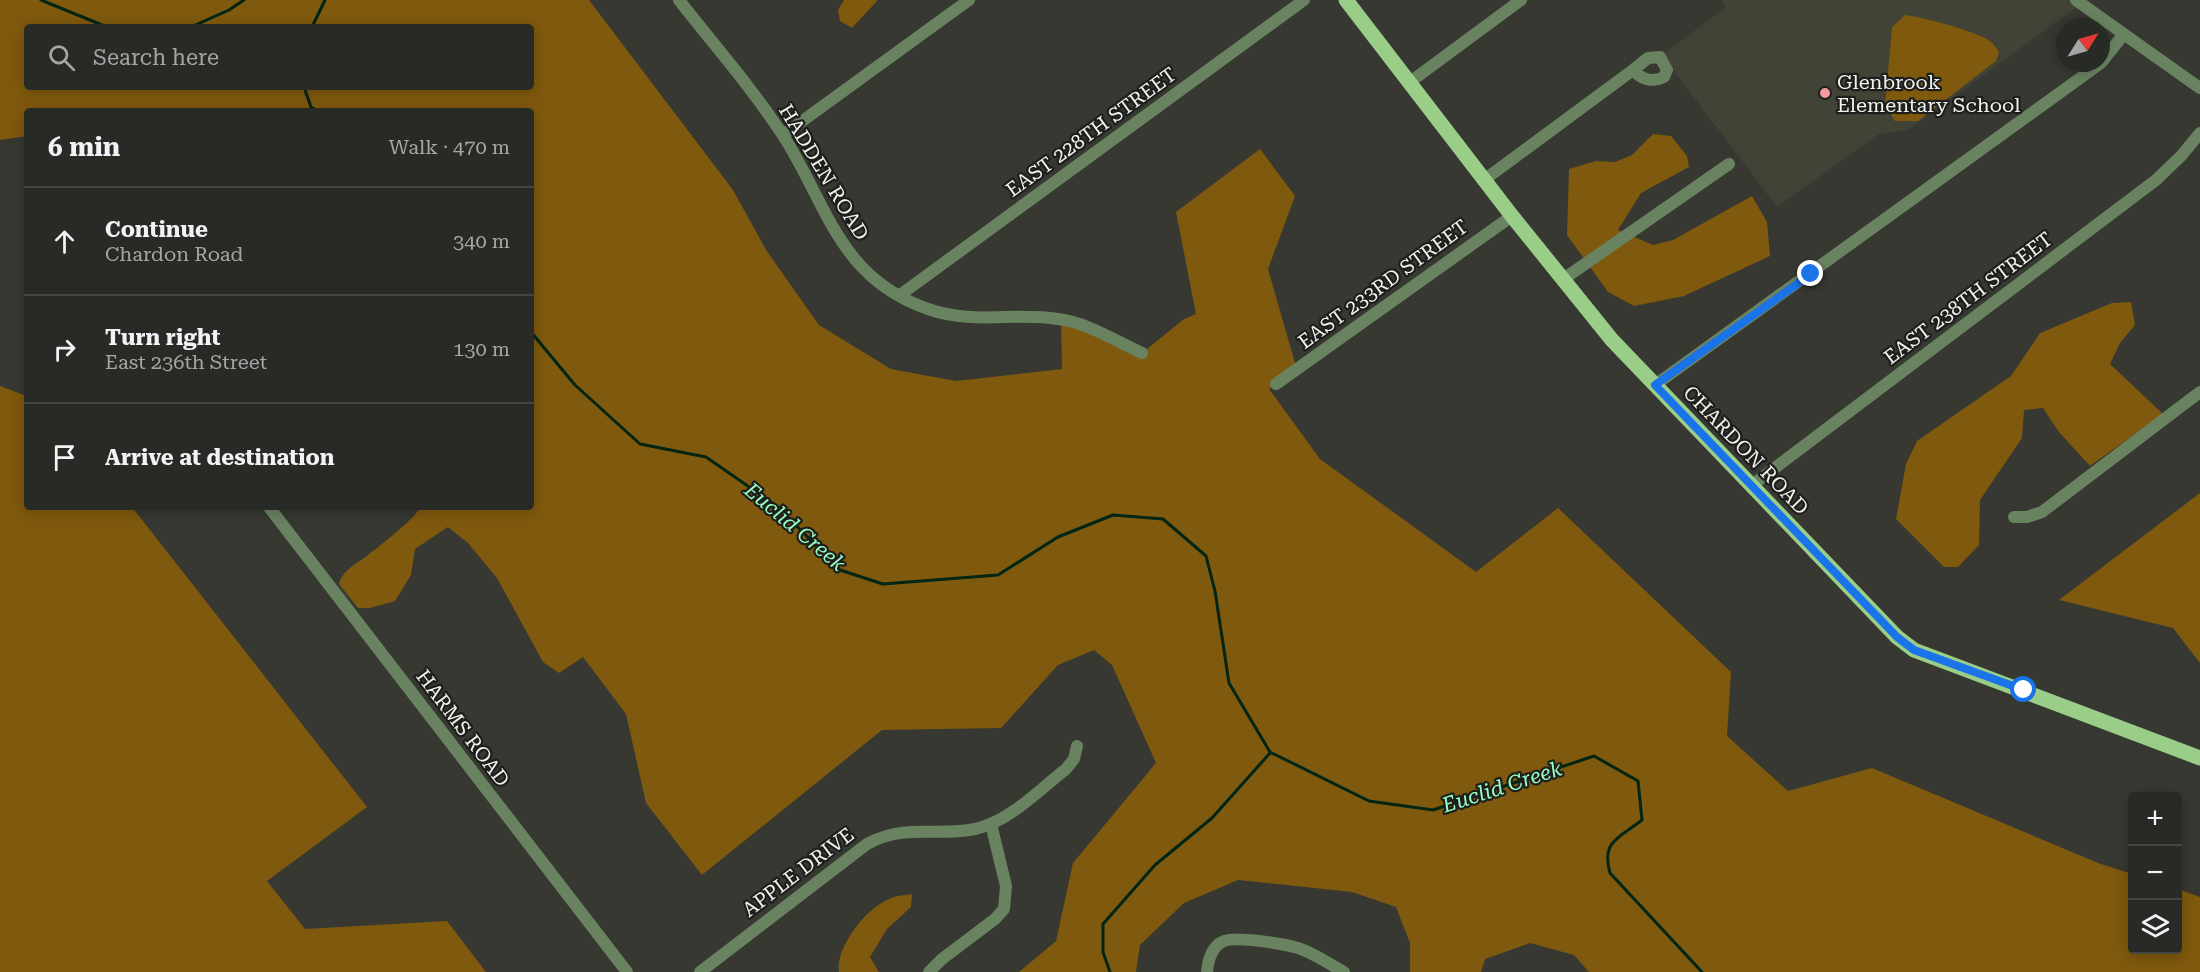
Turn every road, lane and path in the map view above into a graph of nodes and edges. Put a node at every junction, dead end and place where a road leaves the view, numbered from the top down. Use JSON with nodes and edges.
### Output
{"nodes":[{"id":1,"x":679,"y":0,"type":"edge"},
{"id":2,"x":969,"y":0,"type":"edge"},
{"id":3,"x":1304,"y":0,"type":"edge"},
{"id":4,"x":1346,"y":0,"type":"edge"},
{"id":5,"x":1521,"y":0,"type":"edge"},
{"id":6,"x":2076,"y":0,"type":"edge"},
{"id":7,"x":2124,"y":34,"type":"junction"},
{"id":8,"x":2110,"y":52,"type":"edge"},
{"id":9,"x":1633,"y":70,"type":"dead end"},
{"id":10,"x":2089,"y":72,"type":"edge"},
{"id":11,"x":1410,"y":82,"type":"junction"},
{"id":12,"x":2200,"y":88,"type":"edge"},
{"id":13,"x":2200,"y":133,"type":"edge"},
{"id":14,"x":783,"y":135,"type":"junction"},
{"id":15,"x":1729,"y":164,"type":"dead end"},
{"id":16,"x":1485,"y":180,"type":"junction"},
{"id":17,"x":1512,"y":216,"type":"junction"},
{"id":18,"x":1562,"y":280,"type":"junction"},
{"id":19,"x":900,"y":295,"type":"junction"},
{"id":20,"x":1142,"y":353,"type":"dead end"},
{"id":21,"x":1276,"y":384,"type":"dead end"},
{"id":22,"x":1655,"y":385,"type":"junction"},
{"id":23,"x":2200,"y":392,"type":"edge"},
{"id":24,"x":1751,"y":486,"type":"junction"},
{"id":25,"x":271,"y":510,"type":"edge"},
{"id":26,"x":2014,"y":517,"type":"dead end"},
{"id":27,"x":1077,"y":746,"type":"dead end"},
{"id":28,"x":2200,"y":758,"type":"edge"},
{"id":29,"x":991,"y":824,"type":"junction"},
{"id":30,"x":627,"y":972,"type":"edge"},
{"id":31,"x":700,"y":972,"type":"edge"},
{"id":32,"x":929,"y":972,"type":"edge"},
{"id":33,"x":1207,"y":972,"type":"edge"},
{"id":34,"x":1344,"y":972,"type":"edge"}],
"edges":[{"from":1,"to":14,"type":"street","name":"HADDEN ROAD"},
{"from":2,"to":14,"type":"street"},
{"from":3,"to":19,"type":"street","name":"EAST 228TH STREET"},
{"from":4,"to":11,"type":"main road","name":"CHARDON ROAD"},
{"from":5,"to":11,"type":"street"},
{"from":6,"to":7,"type":"street"},
{"from":7,"to":8,"type":"street"},
{"from":7,"to":12,"type":"street"},
{"from":9,"to":16,"type":"street"},
{"from":10,"to":22,"type":"street"},
{"from":11,"to":16,"type":"main road","name":"CHARDON ROAD"},
{"from":13,"to":24,"type":"street","name":"EAST 238TH STREET"},
{"from":14,"to":19,"type":"street","name":"HADDEN ROAD"},
{"from":15,"to":18,"type":"street"},
{"from":16,"to":17,"type":"main road","name":"CHARDON ROAD"},
{"from":17,"to":18,"type":"main road","name":"CHARDON ROAD"},
{"from":17,"to":21,"type":"street","name":"EAST 233RD STREET"},
{"from":18,"to":22,"type":"main road","name":"CHARDON ROAD"},
{"from":19,"to":20,"type":"street","name":"HADDEN ROAD"},
{"from":22,"to":24,"type":"main road","name":"CHARDON ROAD"},
{"from":23,"to":26,"type":"street"},
{"from":24,"to":28,"type":"main road","name":"CHARDON ROAD"},
{"from":25,"to":30,"type":"street","name":"HARMS ROAD"},
{"from":27,"to":29,"type":"street","name":"APPLE DRIVE"},
{"from":29,"to":31,"type":"street","name":"APPLE DRIVE"},
{"from":29,"to":32,"type":"street"},
{"from":33,"to":34,"type":"street"}]}
